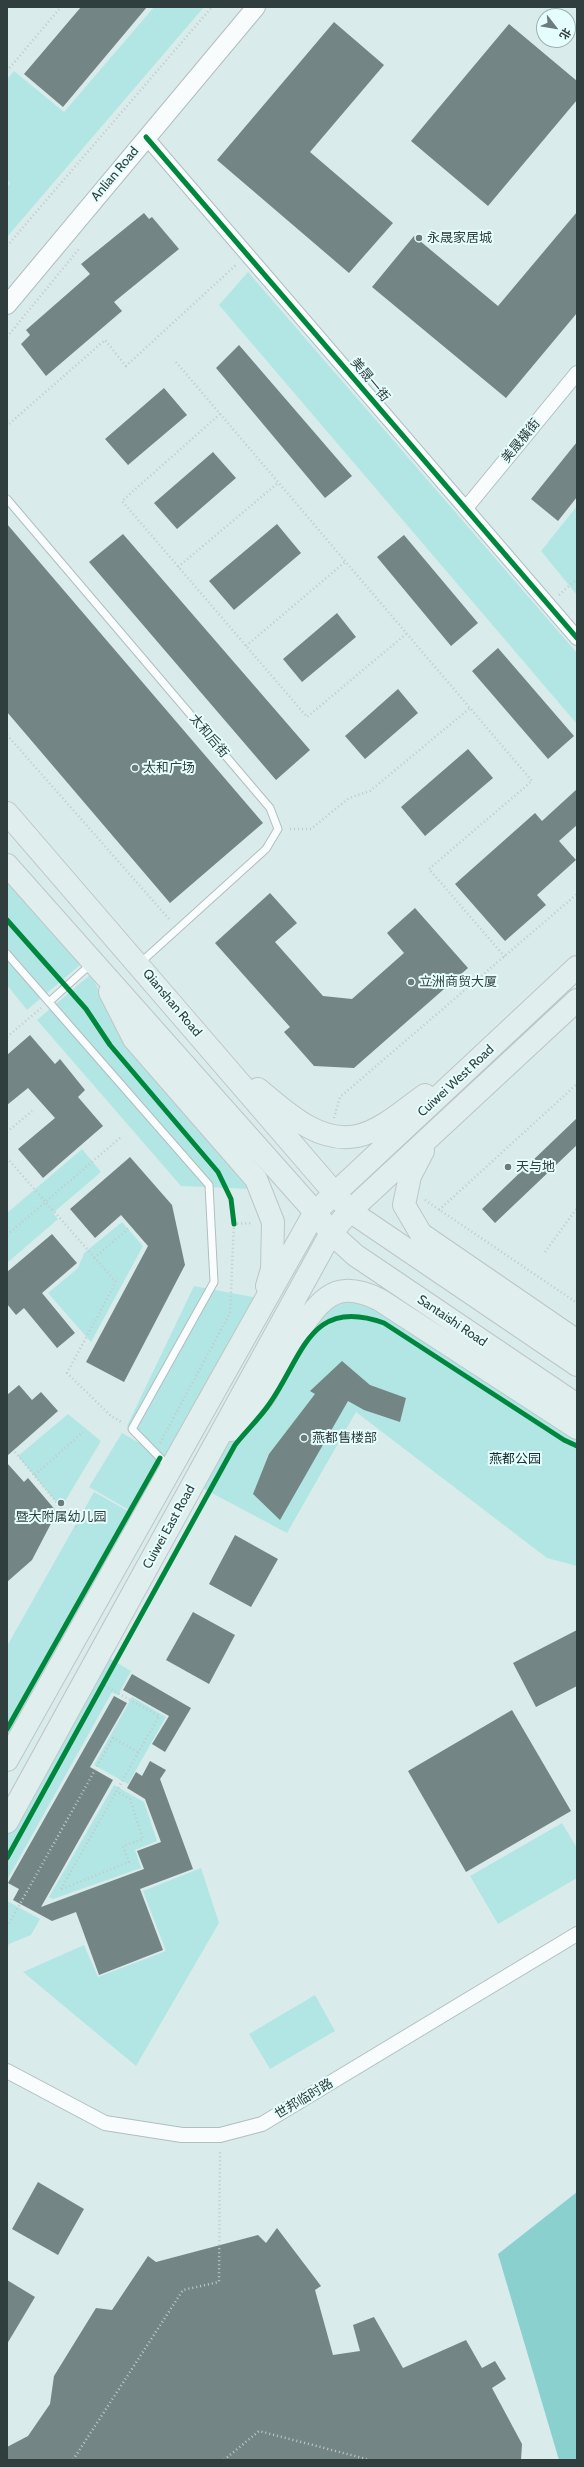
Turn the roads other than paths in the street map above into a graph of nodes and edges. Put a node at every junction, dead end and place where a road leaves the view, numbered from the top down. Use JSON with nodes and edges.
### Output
{"nodes":[{"id":1,"x":256,"y":7,"type":"edge"},
{"id":2,"x":146,"y":137,"type":"junction"},
{"id":3,"x":7,"y":305,"type":"edge"},
{"id":4,"x":577,"y":373,"type":"edge"},
{"id":5,"x":7,"y":499,"type":"edge"},
{"id":6,"x":466,"y":508,"type":"junction"},
{"id":7,"x":577,"y":638,"type":"edge"},
{"id":8,"x":7,"y":814,"type":"edge"},
{"id":9,"x":7,"y":865,"type":"edge"},
{"id":10,"x":7,"y":954,"type":"edge"},
{"id":11,"x":94,"y":962,"type":"junction"},
{"id":12,"x":139,"y":965,"type":"junction"},
{"id":13,"x":577,"y":967,"type":"edge"},
{"id":14,"x":577,"y":1000,"type":"edge"},
{"id":15,"x":49,"y":1002,"type":"junction"},
{"id":16,"x":215,"y":1054,"type":"junction"},
{"id":17,"x":481,"y":1057,"type":"junction"},
{"id":18,"x":431,"y":1135,"type":"junction"},
{"id":19,"x":334,"y":1194,"type":"junction"},
{"id":20,"x":350,"y":1211,"type":"junction"},
{"id":21,"x":315,"y":1212,"type":"junction"},
{"id":22,"x":331,"y":1233,"type":"junction"},
{"id":23,"x":260,"y":1310,"type":"junction"},
{"id":24,"x":577,"y":1341,"type":"edge"},
{"id":25,"x":577,"y":1365,"type":"edge"},
{"id":26,"x":577,"y":1405,"type":"edge"},
{"id":27,"x":577,"y":1428,"type":"edge"},
{"id":28,"x":210,"y":1453,"type":"junction"},
{"id":29,"x":171,"y":1469,"type":"junction"},
{"id":30,"x":7,"y":1760,"type":"edge"},
{"id":31,"x":7,"y":1822,"type":"edge"},
{"id":32,"x":577,"y":1934,"type":"edge"},
{"id":33,"x":7,"y":2071,"type":"edge"}],
"edges":[{"from":1,"to":2,"type":"street","name":"Anlian Road"},
{"from":2,"to":3,"type":"street","name":"Anlian Road"},
{"from":2,"to":6,"type":"street","name":"美晟一街"},
{"from":4,"to":6,"type":"street","name":"美晟橫街"},
{"from":5,"to":12,"type":"lane","name":"太和后街"},
{"from":6,"to":7,"type":"street","name":"美晟一街"},
{"from":8,"to":12,"type":"main road","name":"Qianshan Road"},
{"from":9,"to":11,"type":"main road"},
{"from":10,"to":15,"type":"lane"},
{"from":11,"to":15,"type":"lane"},
{"from":11,"to":21,"type":"main road"},
{"from":11,"to":23,"type":"main road"},
{"from":12,"to":16,"type":"main road","name":"Qianshan Road"},
{"from":13,"to":17,"type":"main road","name":"Cuiwei West Road"},
{"from":14,"to":18,"type":"main road","name":"Cuiwei West Road"},
{"from":15,"to":29,"type":"lane"},
{"from":16,"to":17,"type":"main road"},
{"from":16,"to":19,"type":"main road","name":"Qianshan Road"},
{"from":17,"to":19,"type":"main road","name":"Cuiwei West Road"},
{"from":18,"to":20,"type":"main road","name":"Cuiwei West Road"},
{"from":18,"to":24,"type":"main road"},
{"from":19,"to":20,"type":"main road","name":"Qianshan Road"},
{"from":19,"to":21,"type":"main road","name":"Cuiwei West Road"},
{"from":20,"to":22,"type":"main road","name":"Cuiwei West Road"},
{"from":20,"to":25,"type":"main road"},
{"from":21,"to":22,"type":"main road","name":"Santaishi Road"},
{"from":21,"to":23,"type":"main road","name":"Cuiwei East Road"},
{"from":22,"to":26,"type":"main road","name":"Santaishi Road"},
{"from":22,"to":28,"type":"main road","name":"Cuiwei East Road"},
{"from":23,"to":29,"type":"main road","name":"Cuiwei East Road"},
{"from":27,"to":28,"type":"main road"},
{"from":28,"to":31,"type":"main road","name":"Cuiwei East Road"},
{"from":29,"to":30,"type":"main road","name":"Cuiwei East Road"},
{"from":32,"to":33,"type":"street","name":"世邦临时路"}]}
